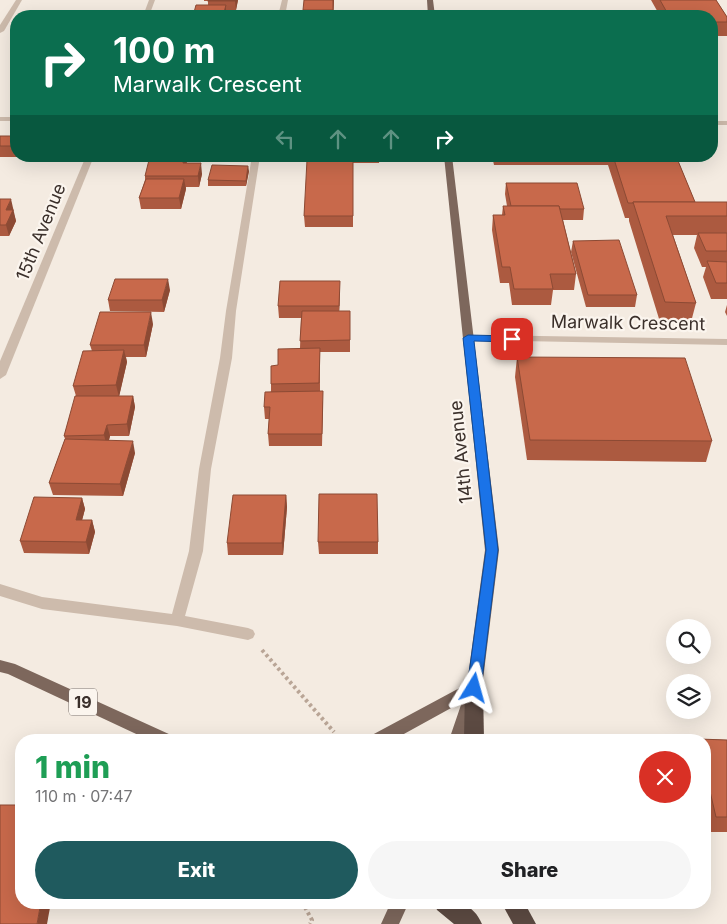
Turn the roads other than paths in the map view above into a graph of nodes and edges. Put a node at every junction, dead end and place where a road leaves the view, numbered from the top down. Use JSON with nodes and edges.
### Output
{"nodes":[{"id":1,"x":10,"y":15,"type":"edge"},
{"id":2,"x":0,"y":31,"type":"edge"},
{"id":3,"x":88,"y":162,"type":"edge"},
{"id":4,"x":255,"y":162,"type":"edge"},
{"id":5,"x":449,"y":162,"type":"edge"},
{"id":6,"x":468,"y":338,"type":"junction"},
{"id":7,"x":727,"y":342,"type":"edge"},
{"id":8,"x":0,"y":375,"type":"edge"},
{"id":9,"x":0,"y":590,"type":"edge"},
{"id":10,"x":177,"y":620,"type":"junction"},
{"id":11,"x":248,"y":634,"type":"road end"},
{"id":12,"x":0,"y":666,"type":"edge"},
{"id":13,"x":474,"y":688,"type":"junction"},
{"id":14,"x":152,"y":734,"type":"edge"},
{"id":15,"x":389,"y":734,"type":"edge"},
{"id":16,"x":459,"y":734,"type":"edge"},
{"id":17,"x":474,"y":734,"type":"edge"},
{"id":18,"x":397,"y":909,"type":"edge"},
{"id":19,"x":453,"y":909,"type":"edge"},
{"id":20,"x":516,"y":909,"type":"edge"},
{"id":21,"x":390,"y":924,"type":"edge"},
{"id":22,"x":471,"y":924,"type":"edge"},
{"id":23,"x":525,"y":924,"type":"edge"}],
"edges":[{"from":1,"to":2,"type":"street"},
{"from":3,"to":8,"type":"street","name":"15th Avenue"},
{"from":4,"to":10,"type":"street"},
{"from":5,"to":6,"type":"main road","name":"14th Avenue"},
{"from":6,"to":7,"type":"street","name":"Marwalk Crescent"},
{"from":6,"to":13,"type":"main road","name":"14th Avenue"},
{"from":9,"to":10,"type":"street"},
{"from":10,"to":11,"type":"street"},
{"from":12,"to":14,"type":"main road","number":"19"},
{"from":13,"to":15,"type":"main road"},
{"from":13,"to":16,"type":"main road","name":"14th Avenue"},
{"from":13,"to":17,"type":"highway"},
{"from":18,"to":21,"type":"main road"},
{"from":19,"to":22,"type":"highway"},
{"from":20,"to":23,"type":"highway"}]}
